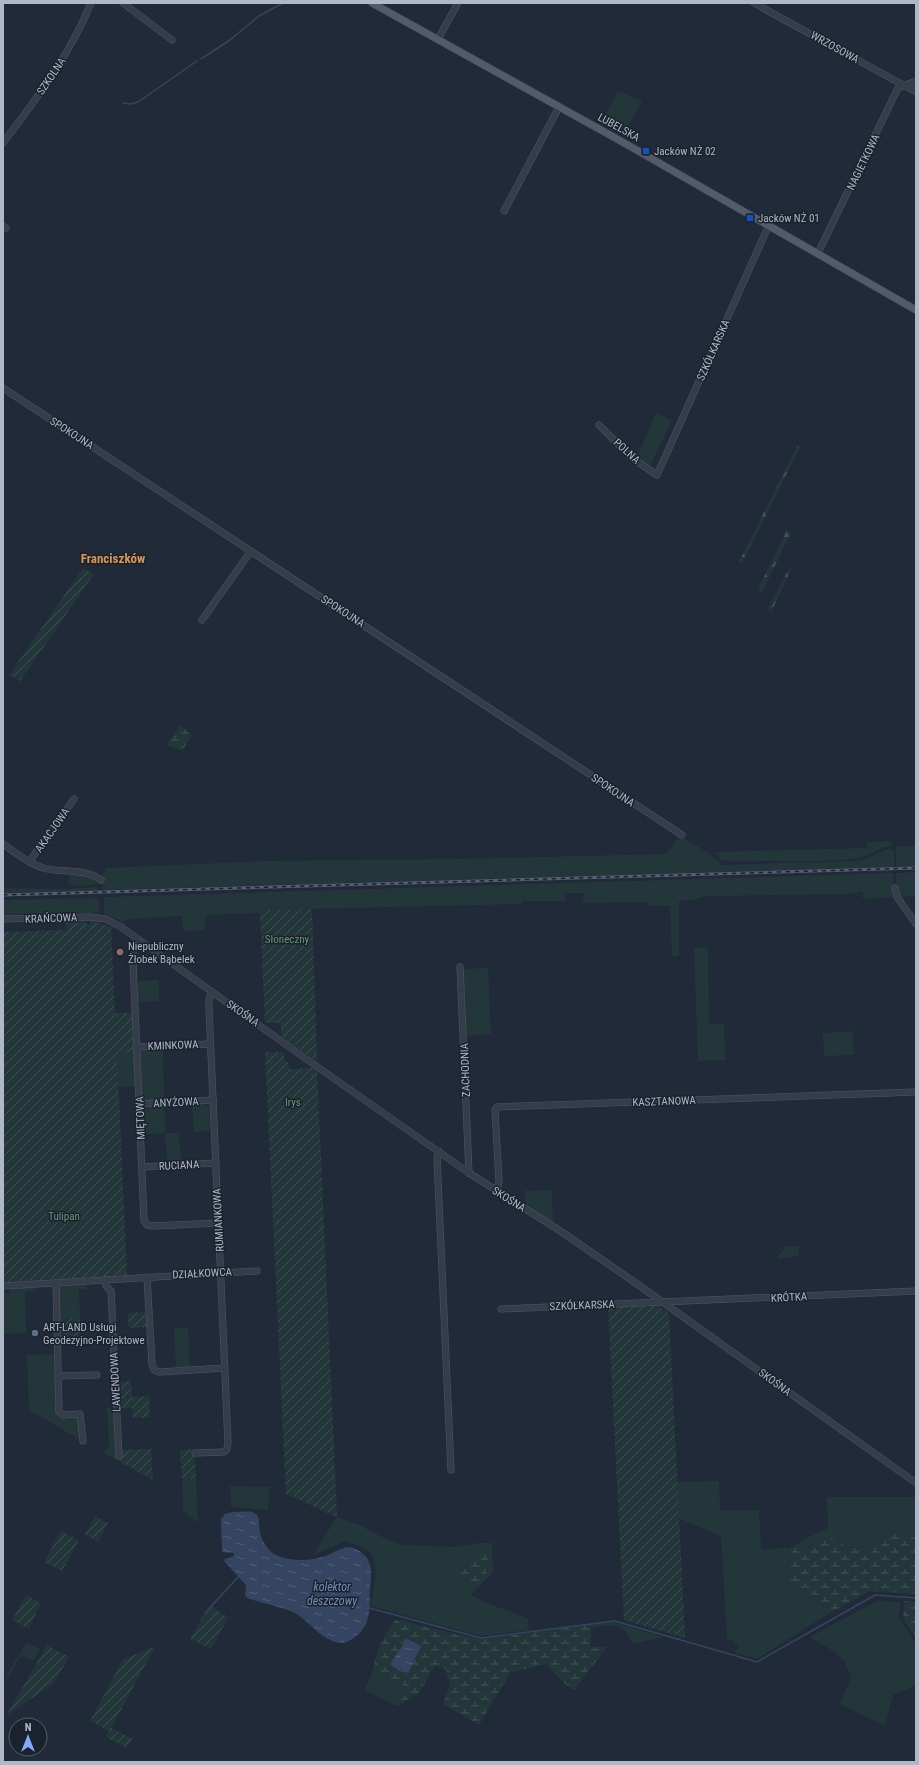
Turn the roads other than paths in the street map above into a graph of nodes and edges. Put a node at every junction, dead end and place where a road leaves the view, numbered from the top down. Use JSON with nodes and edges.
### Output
{"nodes":[{"id":1,"x":92,"y":3,"type":"edge"},
{"id":2,"x":123,"y":3,"type":"edge"},
{"id":3,"x":372,"y":3,"type":"edge"},
{"id":4,"x":458,"y":3,"type":"edge"},
{"id":5,"x":754,"y":3,"type":"edge"},
{"id":6,"x":438,"y":39,"type":"junction"},
{"id":7,"x":172,"y":40,"type":"dead end"},
{"id":8,"x":916,"y":81,"type":"edge"},
{"id":9,"x":905,"y":86,"type":"junction"},
{"id":10,"x":916,"y":92,"type":"edge"},
{"id":11,"x":559,"y":107,"type":"junction"},
{"id":12,"x":3,"y":144,"type":"edge"},
{"id":13,"x":504,"y":211,"type":"dead end"},
{"id":14,"x":769,"y":225,"type":"junction"},
{"id":15,"x":818,"y":253,"type":"junction"},
{"id":16,"x":916,"y":310,"type":"edge"},
{"id":17,"x":3,"y":388,"type":"edge"},
{"id":18,"x":599,"y":425,"type":"dead end"},
{"id":19,"x":657,"y":475,"type":"joint"},
{"id":20,"x":251,"y":551,"type":"junction"},
{"id":21,"x":202,"y":620,"type":"dead end"},
{"id":22,"x":74,"y":799,"type":"dead end"},
{"id":23,"x":682,"y":835,"type":"dead end"},
{"id":24,"x":3,"y":844,"type":"edge"},
{"id":25,"x":29,"y":862,"type":"junction"},
{"id":26,"x":100,"y":880,"type":"dead end"},
{"id":27,"x":895,"y":888,"type":"dead end"},
{"id":28,"x":100,"y":918,"type":"joint"},
{"id":29,"x":3,"y":919,"type":"edge"},
{"id":30,"x":916,"y":924,"type":"edge"},
{"id":31,"x":136,"y":939,"type":"junction"},
{"id":32,"x":460,"y":967,"type":"dead end"},
{"id":33,"x":212,"y":992,"type":"junction"},
{"id":34,"x":210,"y":1044,"type":"junction"},
{"id":35,"x":136,"y":1046,"type":"junction"},
{"id":36,"x":916,"y":1092,"type":"edge"},
{"id":37,"x":213,"y":1100,"type":"junction"},
{"id":38,"x":139,"y":1104,"type":"junction"},
{"id":39,"x":439,"y":1151,"type":"junction"},
{"id":40,"x":216,"y":1163,"type":"junction"},
{"id":41,"x":142,"y":1167,"type":"junction"},
{"id":42,"x":470,"y":1173,"type":"junction"},
{"id":43,"x":497,"y":1191,"type":"junction"},
{"id":44,"x":218,"y":1222,"type":"junction"},
{"id":45,"x":258,"y":1271,"type":"dead end"},
{"id":46,"x":220,"y":1272,"type":"junction"},
{"id":47,"x":147,"y":1277,"type":"junction"},
{"id":48,"x":56,"y":1283,"type":"junction"},
{"id":49,"x":105,"y":1283,"type":"junction"},
{"id":50,"x":3,"y":1286,"type":"edge"},
{"id":51,"x":916,"y":1291,"type":"edge"},
{"id":52,"x":663,"y":1302,"type":"junction"},
{"id":53,"x":501,"y":1309,"type":"dead end"},
{"id":54,"x":225,"y":1368,"type":"junction"},
{"id":55,"x":97,"y":1375,"type":"dead end"},
{"id":56,"x":58,"y":1376,"type":"junction"},
{"id":57,"x":83,"y":1441,"type":"dead end"},
{"id":58,"x":195,"y":1453,"type":"dead end"},
{"id":59,"x":119,"y":1456,"type":"dead end"},
{"id":60,"x":451,"y":1470,"type":"dead end"},
{"id":61,"x":916,"y":1483,"type":"edge"}],
"edges":[{"from":1,"to":12,"type":"street","name":"SZKOLNA"},
{"from":2,"to":7,"type":"street"},
{"from":3,"to":6,"type":"main road","name":"LUBELSKA"},
{"from":4,"to":6,"type":"street"},
{"from":5,"to":9,"type":"street","name":"WRZOSOWA"},
{"from":6,"to":11,"type":"main road","name":"LUBELSKA"},
{"from":8,"to":9,"type":"street","name":"NAGIETKOWA"},
{"from":9,"to":10,"type":"street","name":"WRZOSOWA"},
{"from":9,"to":15,"type":"street","name":"NAGIETKOWA"},
{"from":11,"to":13,"type":"street"},
{"from":11,"to":14,"type":"main road","name":"LUBELSKA"},
{"from":14,"to":15,"type":"main road","name":"LUBELSKA"},
{"from":14,"to":19,"type":"street","name":"SZKÓŁKARSKA"},
{"from":15,"to":16,"type":"main road","name":"LUBELSKA"},
{"from":17,"to":20,"type":"street","name":"SPOKOJNA"},
{"from":18,"to":19,"type":"street","name":"POLNA"},
{"from":20,"to":21,"type":"street"},
{"from":20,"to":23,"type":"street","name":"SPOKOJNA"},
{"from":22,"to":25,"type":"street","name":"AKACJOWA"},
{"from":24,"to":25,"type":"street","name":"AKACJOWA"},
{"from":25,"to":26,"type":"street","name":"AKACJOWA"},
{"from":27,"to":30,"type":"street"},
{"from":28,"to":29,"type":"street","name":"KRAŃCOWA"},
{"from":28,"to":31,"type":"street","name":"SKOŚNA"},
{"from":31,"to":33,"type":"street","name":"SKOŚNA"},
{"from":31,"to":35,"type":"street","name":"MIĘTOWA"},
{"from":32,"to":42,"type":"street","name":"ZACHODNIA"},
{"from":33,"to":34,"type":"street","name":"RUMIANKOWA"},
{"from":33,"to":39,"type":"street","name":"SKOŚNA"},
{"from":34,"to":35,"type":"street","name":"KMINKOWA"},
{"from":34,"to":37,"type":"street","name":"RUMIANKOWA"},
{"from":35,"to":38,"type":"street","name":"MIĘTOWA"},
{"from":36,"to":43,"type":"street","name":"KASZTANOWA"},
{"from":37,"to":38,"type":"street","name":"ANYŻOWA"},
{"from":37,"to":40,"type":"street","name":"RUMIANKOWA"},
{"from":38,"to":41,"type":"street","name":"MIĘTOWA"},
{"from":39,"to":42,"type":"street","name":"SKOŚNA"},
{"from":39,"to":60,"type":"street"},
{"from":40,"to":41,"type":"street","name":"RUCIANA"},
{"from":40,"to":44,"type":"street","name":"RUMIANKOWA"},
{"from":41,"to":44,"type":"street","name":"MIĘTOWA"},
{"from":42,"to":43,"type":"street","name":"SKOŚNA"},
{"from":43,"to":52,"type":"street","name":"SKOŚNA"},
{"from":44,"to":46,"type":"street","name":"RUMIANKOWA"},
{"from":45,"to":46,"type":"street","name":"DZIAŁKOWCA"},
{"from":46,"to":47,"type":"street","name":"DZIAŁKOWCA"},
{"from":46,"to":54,"type":"street","name":"RUMIANKOWA"},
{"from":47,"to":49,"type":"street","name":"DZIAŁKOWCA"},
{"from":47,"to":54,"type":"street"},
{"from":48,"to":49,"type":"street"},
{"from":48,"to":50,"type":"street"},
{"from":48,"to":56,"type":"street"},
{"from":49,"to":59,"type":"street","name":"LAWENDOWA"},
{"from":51,"to":52,"type":"street","name":"KRÓTKA"},
{"from":52,"to":53,"type":"street","name":"SZKÓŁKARSKA"},
{"from":52,"to":61,"type":"street","name":"SKOŚNA"},
{"from":54,"to":58,"type":"street","name":"RUMIANKOWA"},
{"from":55,"to":56,"type":"street"},
{"from":56,"to":57,"type":"street"}]}
